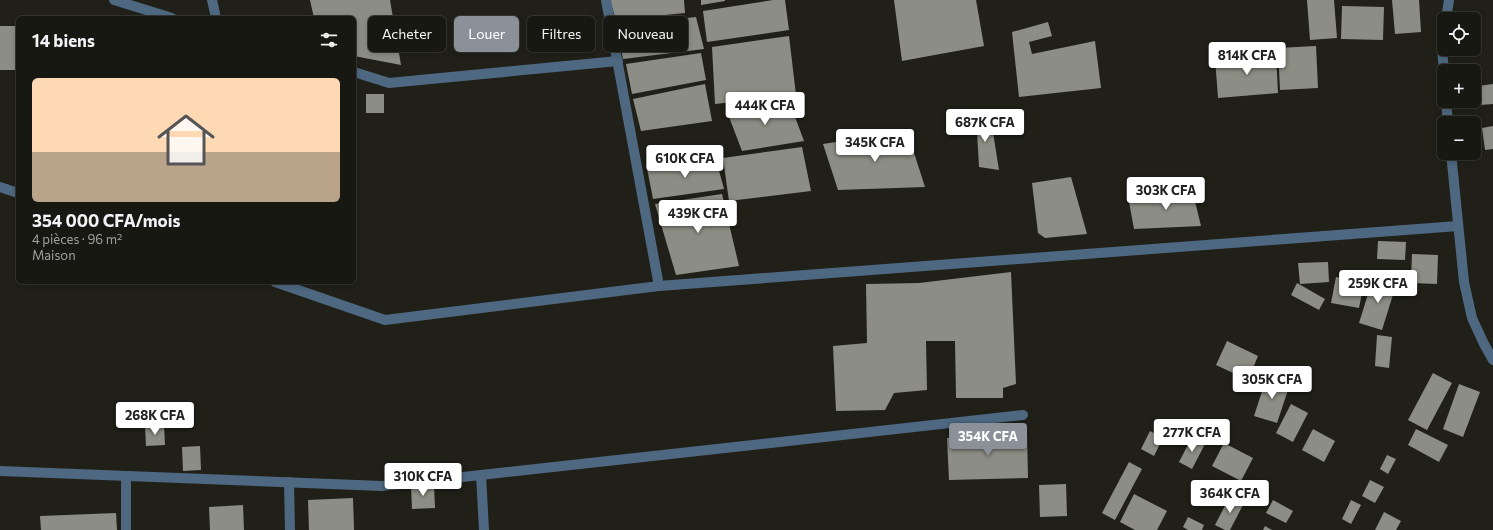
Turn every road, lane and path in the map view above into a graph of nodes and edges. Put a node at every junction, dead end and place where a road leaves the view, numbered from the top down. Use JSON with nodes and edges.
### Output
{"nodes":[{"id":1,"x":114,"y":0,"type":"edge"},
{"id":2,"x":212,"y":0,"type":"edge"},
{"id":3,"x":606,"y":0,"type":"edge"},
{"id":4,"x":1449,"y":0,"type":"edge"},
{"id":5,"x":1447,"y":12,"type":"edge"},
{"id":6,"x":166,"y":16,"type":"edge"},
{"id":7,"x":216,"y":16,"type":"edge"},
{"id":8,"x":618,"y":61,"type":"junction"},
{"id":9,"x":356,"y":73,"type":"edge"},
{"id":10,"x":1452,"y":160,"type":"edge"},
{"id":11,"x":0,"y":187,"type":"edge"},
{"id":12,"x":16,"y":192,"type":"edge"},
{"id":13,"x":1458,"y":226,"type":"junction"},
{"id":14,"x":281,"y":284,"type":"edge"},
{"id":15,"x":659,"y":286,"type":"junction"},
{"id":16,"x":1493,"y":360,"type":"edge"},
{"id":17,"x":1024,"y":415,"type":"dead end"},
{"id":18,"x":0,"y":471,"type":"edge"},
{"id":19,"x":481,"y":475,"type":"junction"},
{"id":20,"x":126,"y":476,"type":"junction"},
{"id":21,"x":289,"y":482,"type":"junction"},
{"id":22,"x":126,"y":530,"type":"edge"},
{"id":23,"x":290,"y":530,"type":"edge"},
{"id":24,"x":484,"y":530,"type":"edge"}],
"edges":[{"from":1,"to":6,"type":"street"},
{"from":2,"to":7,"type":"street"},
{"from":3,"to":8,"type":"street"},
{"from":4,"to":5,"type":"street"},
{"from":8,"to":9,"type":"street"},
{"from":8,"to":15,"type":"street"},
{"from":10,"to":13,"type":"street"},
{"from":11,"to":12,"type":"street"},
{"from":13,"to":15,"type":"street"},
{"from":13,"to":16,"type":"street"},
{"from":14,"to":15,"type":"street"},
{"from":17,"to":19,"type":"street"},
{"from":18,"to":20,"type":"street"},
{"from":19,"to":21,"type":"street"},
{"from":19,"to":24,"type":"street"},
{"from":20,"to":21,"type":"street"},
{"from":20,"to":22,"type":"street"},
{"from":21,"to":23,"type":"street"}]}
